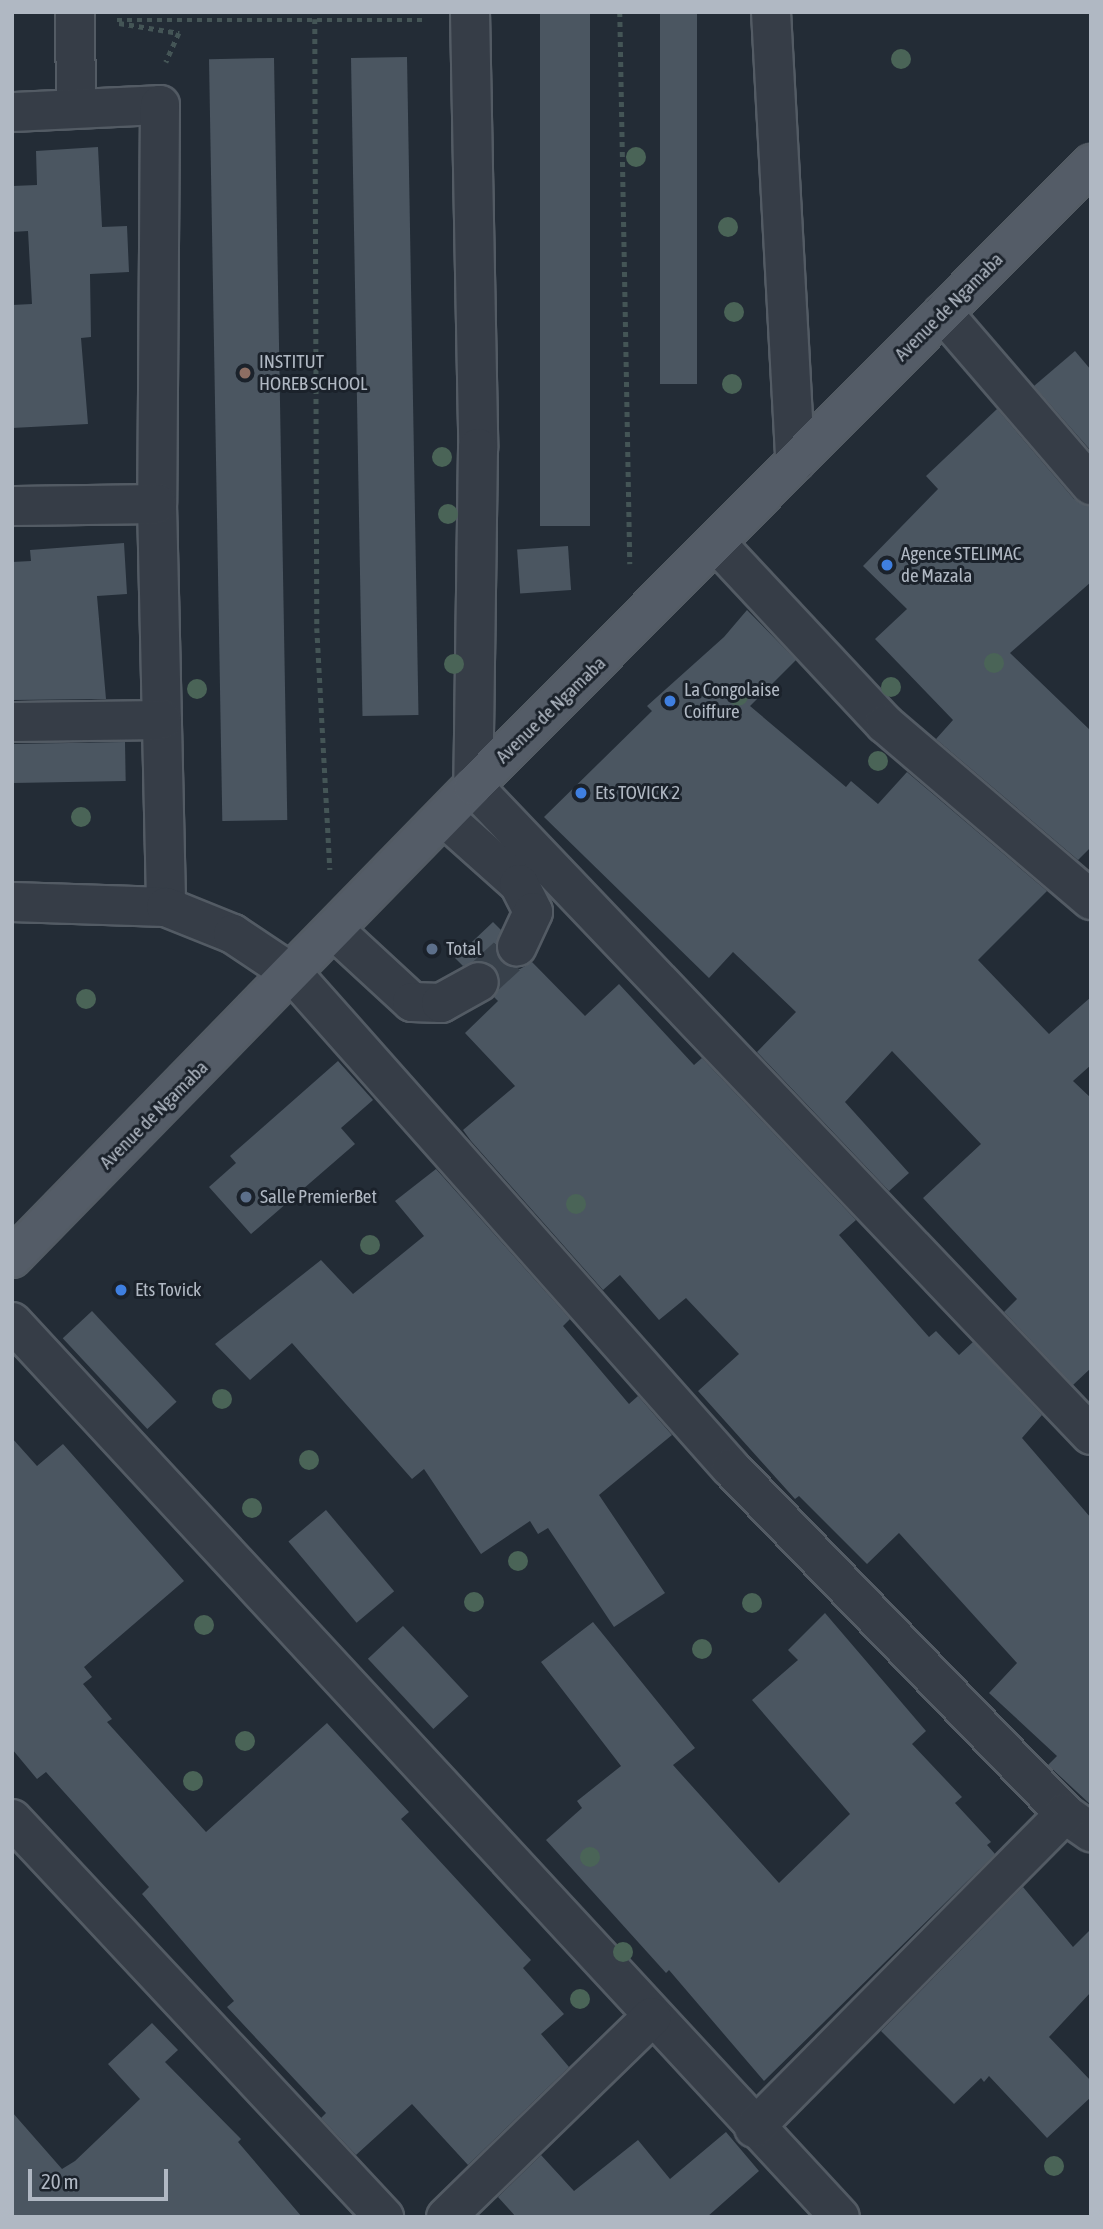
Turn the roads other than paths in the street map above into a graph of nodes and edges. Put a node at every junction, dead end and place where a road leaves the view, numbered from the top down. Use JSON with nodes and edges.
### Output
{"nodes":[{"id":1,"x":771,"y":12,"type":"edge"},
{"id":2,"x":470,"y":17,"type":"edge"},
{"id":3,"x":99,"y":18,"type":"edge"},
{"id":4,"x":76,"y":107,"type":"junction"},
{"id":5,"x":12,"y":112,"type":"edge"},
{"id":6,"x":1091,"y":164,"type":"edge"},
{"id":7,"x":943,"y":313,"type":"junction"},
{"id":8,"x":795,"y":461,"type":"junction"},
{"id":9,"x":1091,"y":485,"type":"edge"},
{"id":10,"x":157,"y":504,"type":"junction"},
{"id":11,"x":12,"y":506,"type":"edge"},
{"id":12,"x":717,"y":544,"type":"junction"},
{"id":13,"x":162,"y":720,"type":"junction"},
{"id":14,"x":12,"y":722,"type":"edge"},
{"id":15,"x":473,"y":786,"type":"junction"},
{"id":16,"x":444,"y":817,"type":"junction"},
{"id":17,"x":1091,"y":900,"type":"edge"},
{"id":18,"x":12,"y":902,"type":"edge"},
{"id":19,"x":166,"y":907,"type":"junction"},
{"id":20,"x":334,"y":930,"type":"junction"},
{"id":21,"x":517,"y":947,"type":"tunnel mouth"},
{"id":22,"x":293,"y":974,"type":"junction"},
{"id":23,"x":479,"y":982,"type":"tunnel mouth"},
{"id":24,"x":12,"y":1258,"type":"edge"},
{"id":25,"x":12,"y":1322,"type":"edge"},
{"id":26,"x":1091,"y":1435,"type":"edge"},
{"id":27,"x":12,"y":1819,"type":"edge"},
{"id":28,"x":1078,"y":1823,"type":"edge"},
{"id":29,"x":652,"y":2017,"type":"junction"},
{"id":30,"x":754,"y":2128,"type":"junction"},
{"id":31,"x":384,"y":2217,"type":"edge"},
{"id":32,"x":446,"y":2217,"type":"edge"},
{"id":33,"x":841,"y":2217,"type":"edge"}],
"edges":[{"from":1,"to":8,"type":"street"},
{"from":2,"to":15,"type":"street"},
{"from":3,"to":4,"type":"street"},
{"from":4,"to":5,"type":"street"},
{"from":4,"to":10,"type":"street"},
{"from":6,"to":7,"type":"main road","name":"Avenue de Ngamaba"},
{"from":7,"to":8,"type":"main road","name":"Avenue de Ngamaba"},
{"from":7,"to":9,"type":"street"},
{"from":8,"to":12,"type":"main road","name":"Avenue de Ngamaba"},
{"from":10,"to":11,"type":"street"},
{"from":10,"to":13,"type":"street"},
{"from":12,"to":15,"type":"main road","name":"Avenue de Ngamaba"},
{"from":12,"to":17,"type":"street"},
{"from":13,"to":14,"type":"street"},
{"from":13,"to":19,"type":"street"},
{"from":15,"to":16,"type":"main road","name":"Avenue de Ngamaba"},
{"from":15,"to":26,"type":"street"},
{"from":16,"to":20,"type":"main road","name":"Avenue de Ngamaba"},
{"from":16,"to":21,"type":"street"},
{"from":18,"to":19,"type":"street"},
{"from":19,"to":22,"type":"street"},
{"from":20,"to":22,"type":"main road","name":"Avenue de Ngamaba"},
{"from":20,"to":23,"type":"street"},
{"from":22,"to":24,"type":"main road","name":"Avenue de Ngamaba"},
{"from":22,"to":28,"type":"street"},
{"from":25,"to":29,"type":"street"},
{"from":27,"to":31,"type":"street"},
{"from":28,"to":30,"type":"street"},
{"from":29,"to":30,"type":"street"},
{"from":29,"to":32,"type":"street"},
{"from":30,"to":33,"type":"street"}]}
